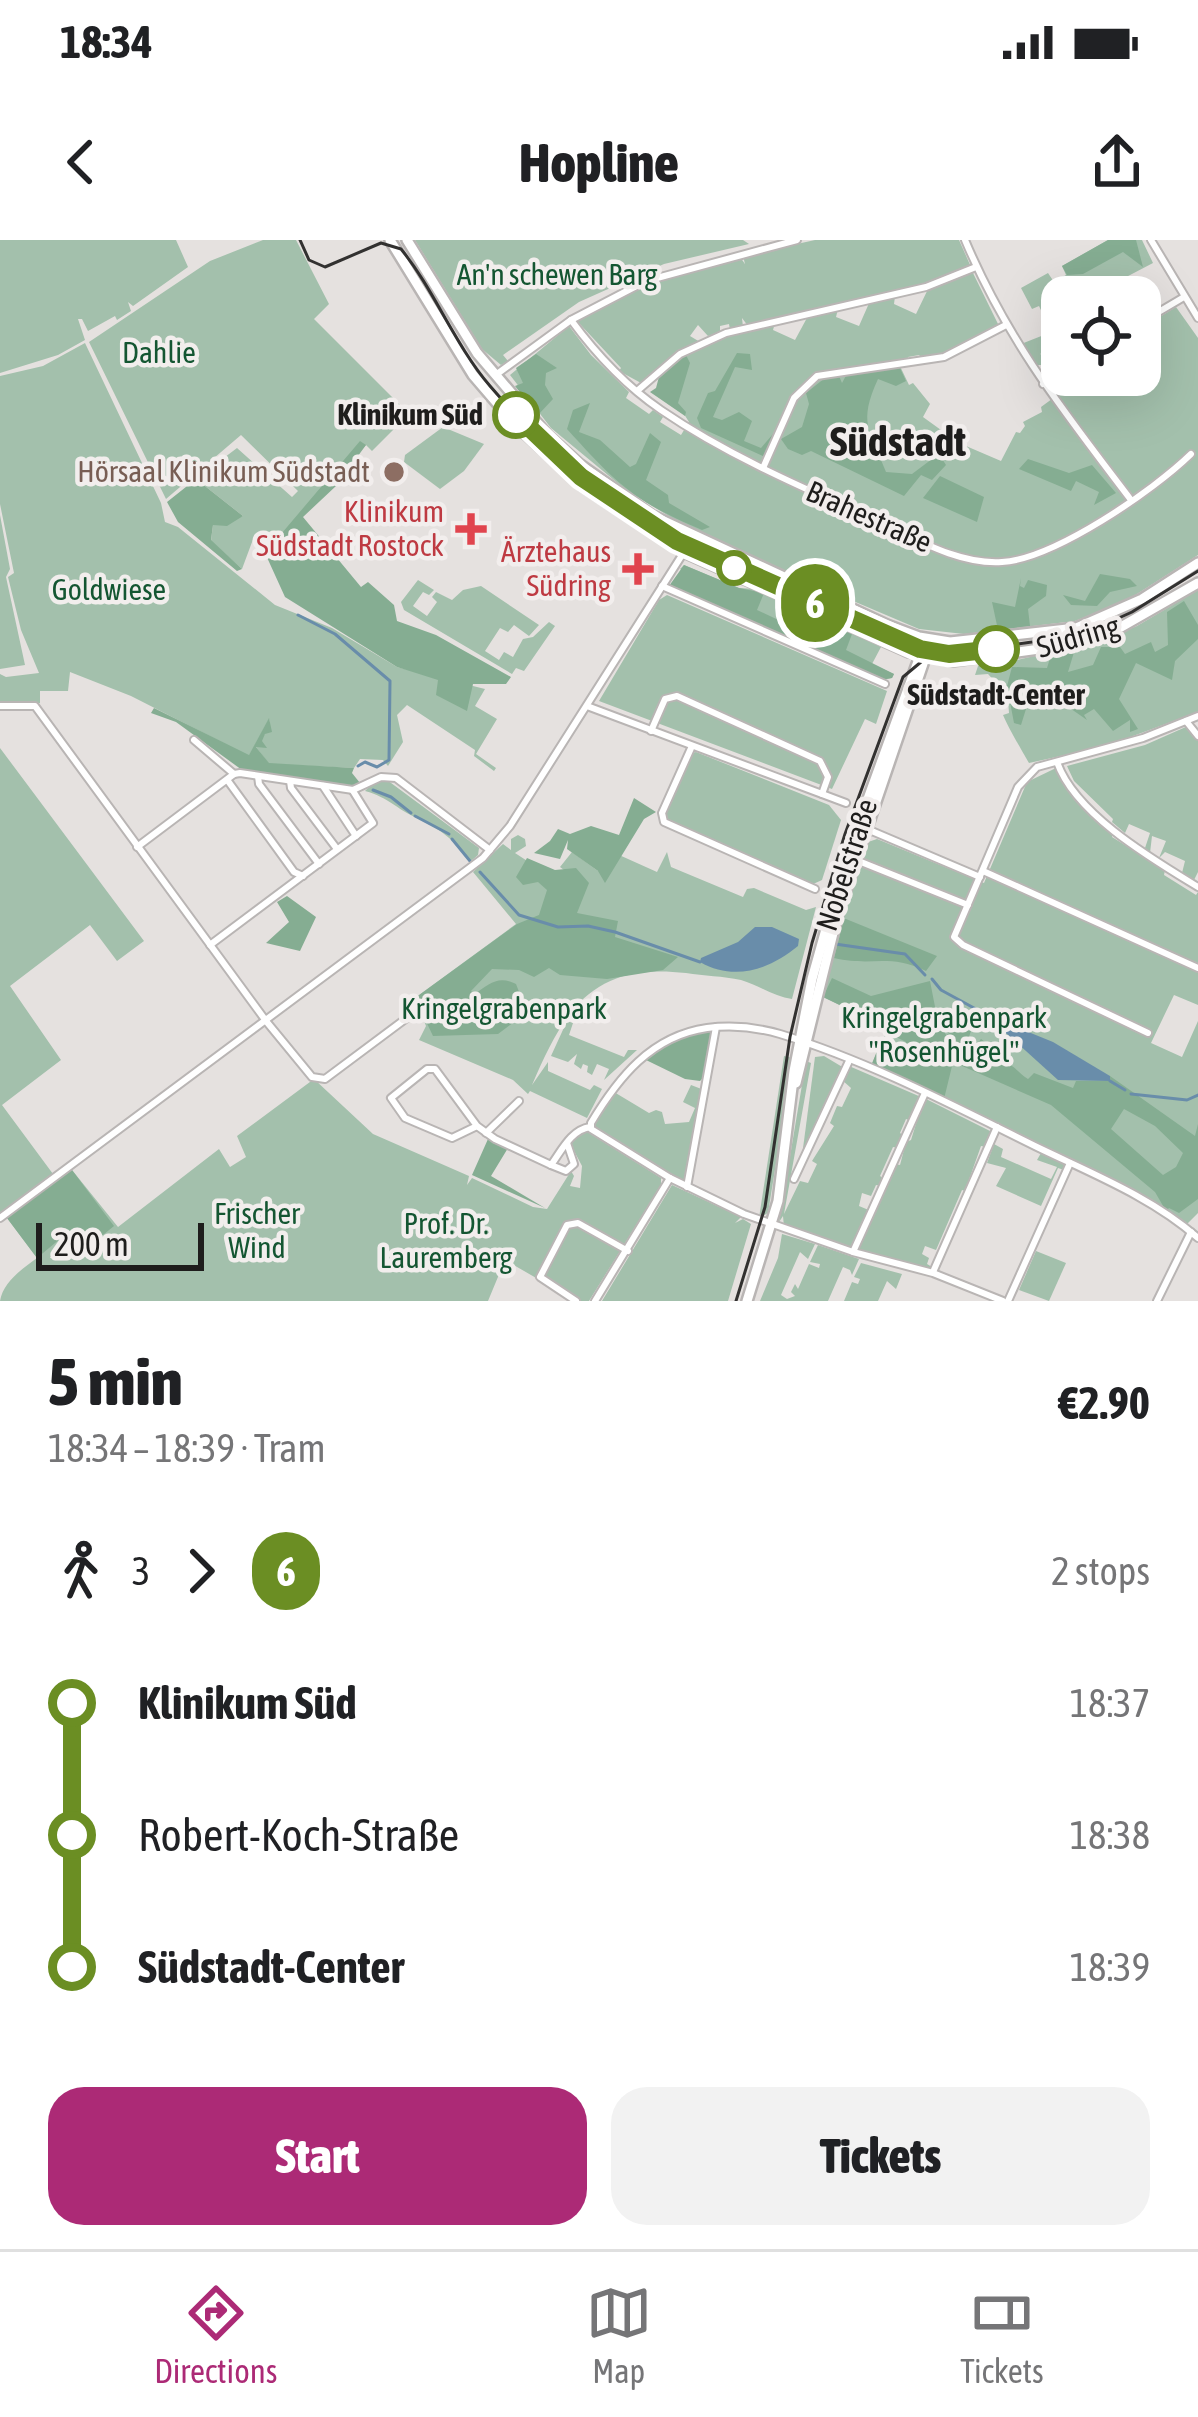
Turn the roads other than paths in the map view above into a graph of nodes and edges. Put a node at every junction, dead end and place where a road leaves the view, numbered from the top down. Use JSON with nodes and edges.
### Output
{"nodes":[{"id":1,"x":390,"y":240,"type":"edge"},
{"id":2,"x":407,"y":240,"type":"edge"},
{"id":3,"x":796,"y":240,"type":"edge"},
{"id":4,"x":965,"y":240,"type":"edge"},
{"id":5,"x":1151,"y":240,"type":"edge"},
{"id":6,"x":976,"y":267,"type":"junction"},
{"id":7,"x":1184,"y":297,"type":"junction"},
{"id":8,"x":1161,"y":311,"type":"edge"},
{"id":9,"x":1198,"y":318,"type":"edge"},
{"id":10,"x":572,"y":320,"type":"junction"},
{"id":11,"x":1006,"y":325,"type":"junction"},
{"id":12,"x":496,"y":375,"type":"junction"},
{"id":13,"x":1041,"y":381,"type":"edge"},
{"id":14,"x":482,"y":386,"type":"junction"},
{"id":15,"x":637,"y":391,"type":"junction"},
{"id":16,"x":1051,"y":396,"type":"edge"},
{"id":17,"x":1191,"y":454,"type":"dead end"},
{"id":18,"x":763,"y":468,"type":"junction"},
{"id":19,"x":1131,"y":500,"type":"junction"},
{"id":20,"x":694,"y":536,"type":"junction"},
{"id":21,"x":684,"y":552,"type":"junction"},
{"id":22,"x":1198,"y":563,"type":"edge"},
{"id":23,"x":1198,"y":583,"type":"edge"},
{"id":24,"x":662,"y":586,"type":"junction"},
{"id":25,"x":919,"y":637,"type":"junction"},
{"id":26,"x":950,"y":642,"type":"junction"},
{"id":27,"x":924,"y":655,"type":"junction"},
{"id":28,"x":885,"y":684,"type":"dead end"},
{"id":29,"x":0,"y":706,"type":"edge"},
{"id":30,"x":586,"y":706,"type":"junction"},
{"id":31,"x":1198,"y":716,"type":"edge"},
{"id":32,"x":1186,"y":721,"type":"junction"},
{"id":33,"x":651,"y":730,"type":"junction"},
{"id":34,"x":1198,"y":736,"type":"edge"},
{"id":35,"x":194,"y":740,"type":"dead end"},
{"id":36,"x":692,"y":746,"type":"junction"},
{"id":37,"x":1057,"y":762,"type":"junction"},
{"id":38,"x":258,"y":776,"type":"junction"},
{"id":39,"x":231,"y":777,"type":"junction"},
{"id":40,"x":290,"y":781,"type":"junction"},
{"id":41,"x":323,"y":786,"type":"junction"},
{"id":42,"x":353,"y":790,"type":"junction"},
{"id":43,"x":822,"y":794,"type":"junction"},
{"id":44,"x":846,"y":803,"type":"dead end"},
{"id":45,"x":862,"y":827,"type":"junction"},
{"id":46,"x":356,"y":836,"type":"junction"},
{"id":47,"x":137,"y":847,"type":"junction"},
{"id":48,"x":338,"y":850,"type":"junction"},
{"id":49,"x":490,"y":850,"type":"junction"},
{"id":50,"x":856,"y":860,"type":"junction"},
{"id":51,"x":319,"y":863,"type":"junction"},
{"id":52,"x":984,"y":874,"type":"junction"},
{"id":53,"x":303,"y":876,"type":"junction"},
{"id":54,"x":1198,"y":887,"type":"edge"},
{"id":55,"x":815,"y":889,"type":"dead end"},
{"id":56,"x":968,"y":905,"type":"junction"},
{"id":57,"x":210,"y":945,"type":"junction"},
{"id":58,"x":1198,"y":968,"type":"edge"},
{"id":59,"x":408,"y":1017,"type":"dead end"},
{"id":60,"x":266,"y":1021,"type":"junction"},
{"id":61,"x":716,"y":1028,"type":"junction"},
{"id":62,"x":1148,"y":1033,"type":"dead end"},
{"id":63,"x":803,"y":1042,"type":"junction"},
{"id":64,"x":848,"y":1061,"type":"junction"},
{"id":65,"x":925,"y":1093,"type":"junction"},
{"id":66,"x":519,"y":1101,"type":"dead end"},
{"id":67,"x":477,"y":1126,"type":"junction"},
{"id":68,"x":590,"y":1127,"type":"junction"},
{"id":69,"x":998,"y":1127,"type":"junction"},
{"id":70,"x":487,"y":1133,"type":"junction"},
{"id":71,"x":567,"y":1143,"type":"junction"},
{"id":72,"x":1069,"y":1164,"type":"junction"},
{"id":73,"x":551,"y":1165,"type":"junction"},
{"id":74,"x":670,"y":1178,"type":"junction"},
{"id":75,"x":794,"y":1179,"type":"dead end"},
{"id":76,"x":687,"y":1187,"type":"junction"},
{"id":77,"x":0,"y":1218,"type":"edge"},
{"id":78,"x":772,"y":1226,"type":"junction"},
{"id":79,"x":1194,"y":1235,"type":"edge"},
{"id":80,"x":628,"y":1251,"type":"junction"},
{"id":81,"x":854,"y":1252,"type":"junction"},
{"id":82,"x":933,"y":1273,"type":"junction"},
{"id":83,"x":576,"y":1301,"type":"edge"},
{"id":84,"x":595,"y":1301,"type":"edge"},
{"id":85,"x":747,"y":1301,"type":"edge"},
{"id":86,"x":1002,"y":1301,"type":"edge"},
{"id":87,"x":1157,"y":1301,"type":"edge"}],
"edges":[{"from":1,"to":14,"type":"main road","name":"Südring"},
{"from":2,"to":12,"type":"main road","name":"Südring"},
{"from":3,"to":10,"type":"street"},
{"from":4,"to":6,"type":"street"},
{"from":5,"to":7,"type":"street"},
{"from":6,"to":11,"type":"street"},
{"from":6,"to":15,"type":"street"},
{"from":7,"to":8,"type":"street"},
{"from":7,"to":9,"type":"street"},
{"from":10,"to":12,"type":"street"},
{"from":10,"to":15,"type":"street","name":"Brahestraße"},
{"from":11,"to":13,"type":"street"},
{"from":11,"to":18,"type":"street"},
{"from":12,"to":14,"type":"main road"},
{"from":12,"to":20,"type":"main road","name":"Südring"},
{"from":14,"to":21,"type":"main road","name":"Südring"},
{"from":15,"to":18,"type":"street","name":"Brahestraße"},
{"from":16,"to":19,"type":"street"},
{"from":17,"to":19,"type":"street","name":"Brahestraße"},
{"from":18,"to":19,"type":"street","name":"Brahestraße"},
{"from":20,"to":21,"type":"main road"},
{"from":20,"to":25,"type":"main road","name":"Südring"},
{"from":21,"to":24,"type":"street"},
{"from":21,"to":27,"type":"main road","name":"Südring"},
{"from":22,"to":26,"type":"main road","name":"Südring"},
{"from":23,"to":27,"type":"main road","name":"Südring"},
{"from":24,"to":28,"type":"street"},
{"from":24,"to":30,"type":"street"},
{"from":25,"to":26,"type":"main road","name":"Südring"},
{"from":25,"to":27,"type":"main road"},
{"from":26,"to":27,"type":"main road"},
{"from":27,"to":45,"type":"main road","name":"Nobelstraße"},
{"from":29,"to":47,"type":"street"},
{"from":30,"to":33,"type":"street"},
{"from":30,"to":49,"type":"street"},
{"from":31,"to":32,"type":"street"},
{"from":32,"to":34,"type":"street"},
{"from":32,"to":37,"type":"street"},
{"from":33,"to":36,"type":"street"},
{"from":33,"to":43,"type":"street"},
{"from":35,"to":39,"type":"street"},
{"from":36,"to":43,"type":"street"},
{"from":36,"to":55,"type":"street","name":"Nobelstraße"},
{"from":37,"to":52,"type":"street"},
{"from":37,"to":54,"type":"street"},
{"from":38,"to":39,"type":"street"},
{"from":38,"to":40,"type":"street"},
{"from":38,"to":51,"type":"street"},
{"from":39,"to":47,"type":"street"},
{"from":39,"to":53,"type":"street"},
{"from":40,"to":41,"type":"street"},
{"from":40,"to":48,"type":"street"},
{"from":41,"to":42,"type":"street"},
{"from":41,"to":46,"type":"street"},
{"from":42,"to":46,"type":"street"},
{"from":42,"to":49,"type":"street"},
{"from":43,"to":44,"type":"street"},
{"from":45,"to":50,"type":"main road","name":"Nobelstraße"},
{"from":45,"to":52,"type":"street"},
{"from":45,"to":63,"type":"main road","name":"Nobelstraße"},
{"from":46,"to":48,"type":"street"},
{"from":47,"to":57,"type":"street"},
{"from":48,"to":51,"type":"street"},
{"from":49,"to":60,"type":"street"},
{"from":50,"to":56,"type":"street"},
{"from":50,"to":63,"type":"main road","name":"Nobelstraße"},
{"from":51,"to":53,"type":"street"},
{"from":52,"to":56,"type":"street"},
{"from":52,"to":58,"type":"street"},
{"from":53,"to":57,"type":"street"},
{"from":56,"to":62,"type":"street"},
{"from":57,"to":60,"type":"street"},
{"from":59,"to":60,"type":"street"},
{"from":60,"to":77,"type":"street"},
{"from":61,"to":63,"type":"street"},
{"from":61,"to":68,"type":"street"},
{"from":61,"to":76,"type":"street"},
{"from":63,"to":64,"type":"street"},
{"from":63,"to":78,"type":"main road","name":"Nobelstraße"},
{"from":64,"to":65,"type":"street"},
{"from":64,"to":75,"type":"street"},
{"from":65,"to":69,"type":"street"},
{"from":65,"to":81,"type":"street"},
{"from":66,"to":70,"type":"street"},
{"from":67,"to":67,"type":"street"},
{"from":67,"to":70,"type":"street"},
{"from":68,"to":71,"type":"street"},
{"from":68,"to":74,"type":"street"},
{"from":69,"to":72,"type":"street"},
{"from":69,"to":82,"type":"street"},
{"from":70,"to":73,"type":"street"},
{"from":71,"to":73,"type":"street"},
{"from":71,"to":73,"type":"street"},
{"from":72,"to":79,"type":"street"},
{"from":72,"to":86,"type":"street"},
{"from":74,"to":76,"type":"street"},
{"from":74,"to":80,"type":"street"},
{"from":76,"to":78,"type":"street"},
{"from":78,"to":81,"type":"street"},
{"from":78,"to":85,"type":"main road","name":"Nobelstraße"},
{"from":79,"to":87,"type":"street"},
{"from":80,"to":83,"type":"street"},
{"from":80,"to":84,"type":"street"},
{"from":81,"to":82,"type":"street"},
{"from":82,"to":86,"type":"street"}]}
